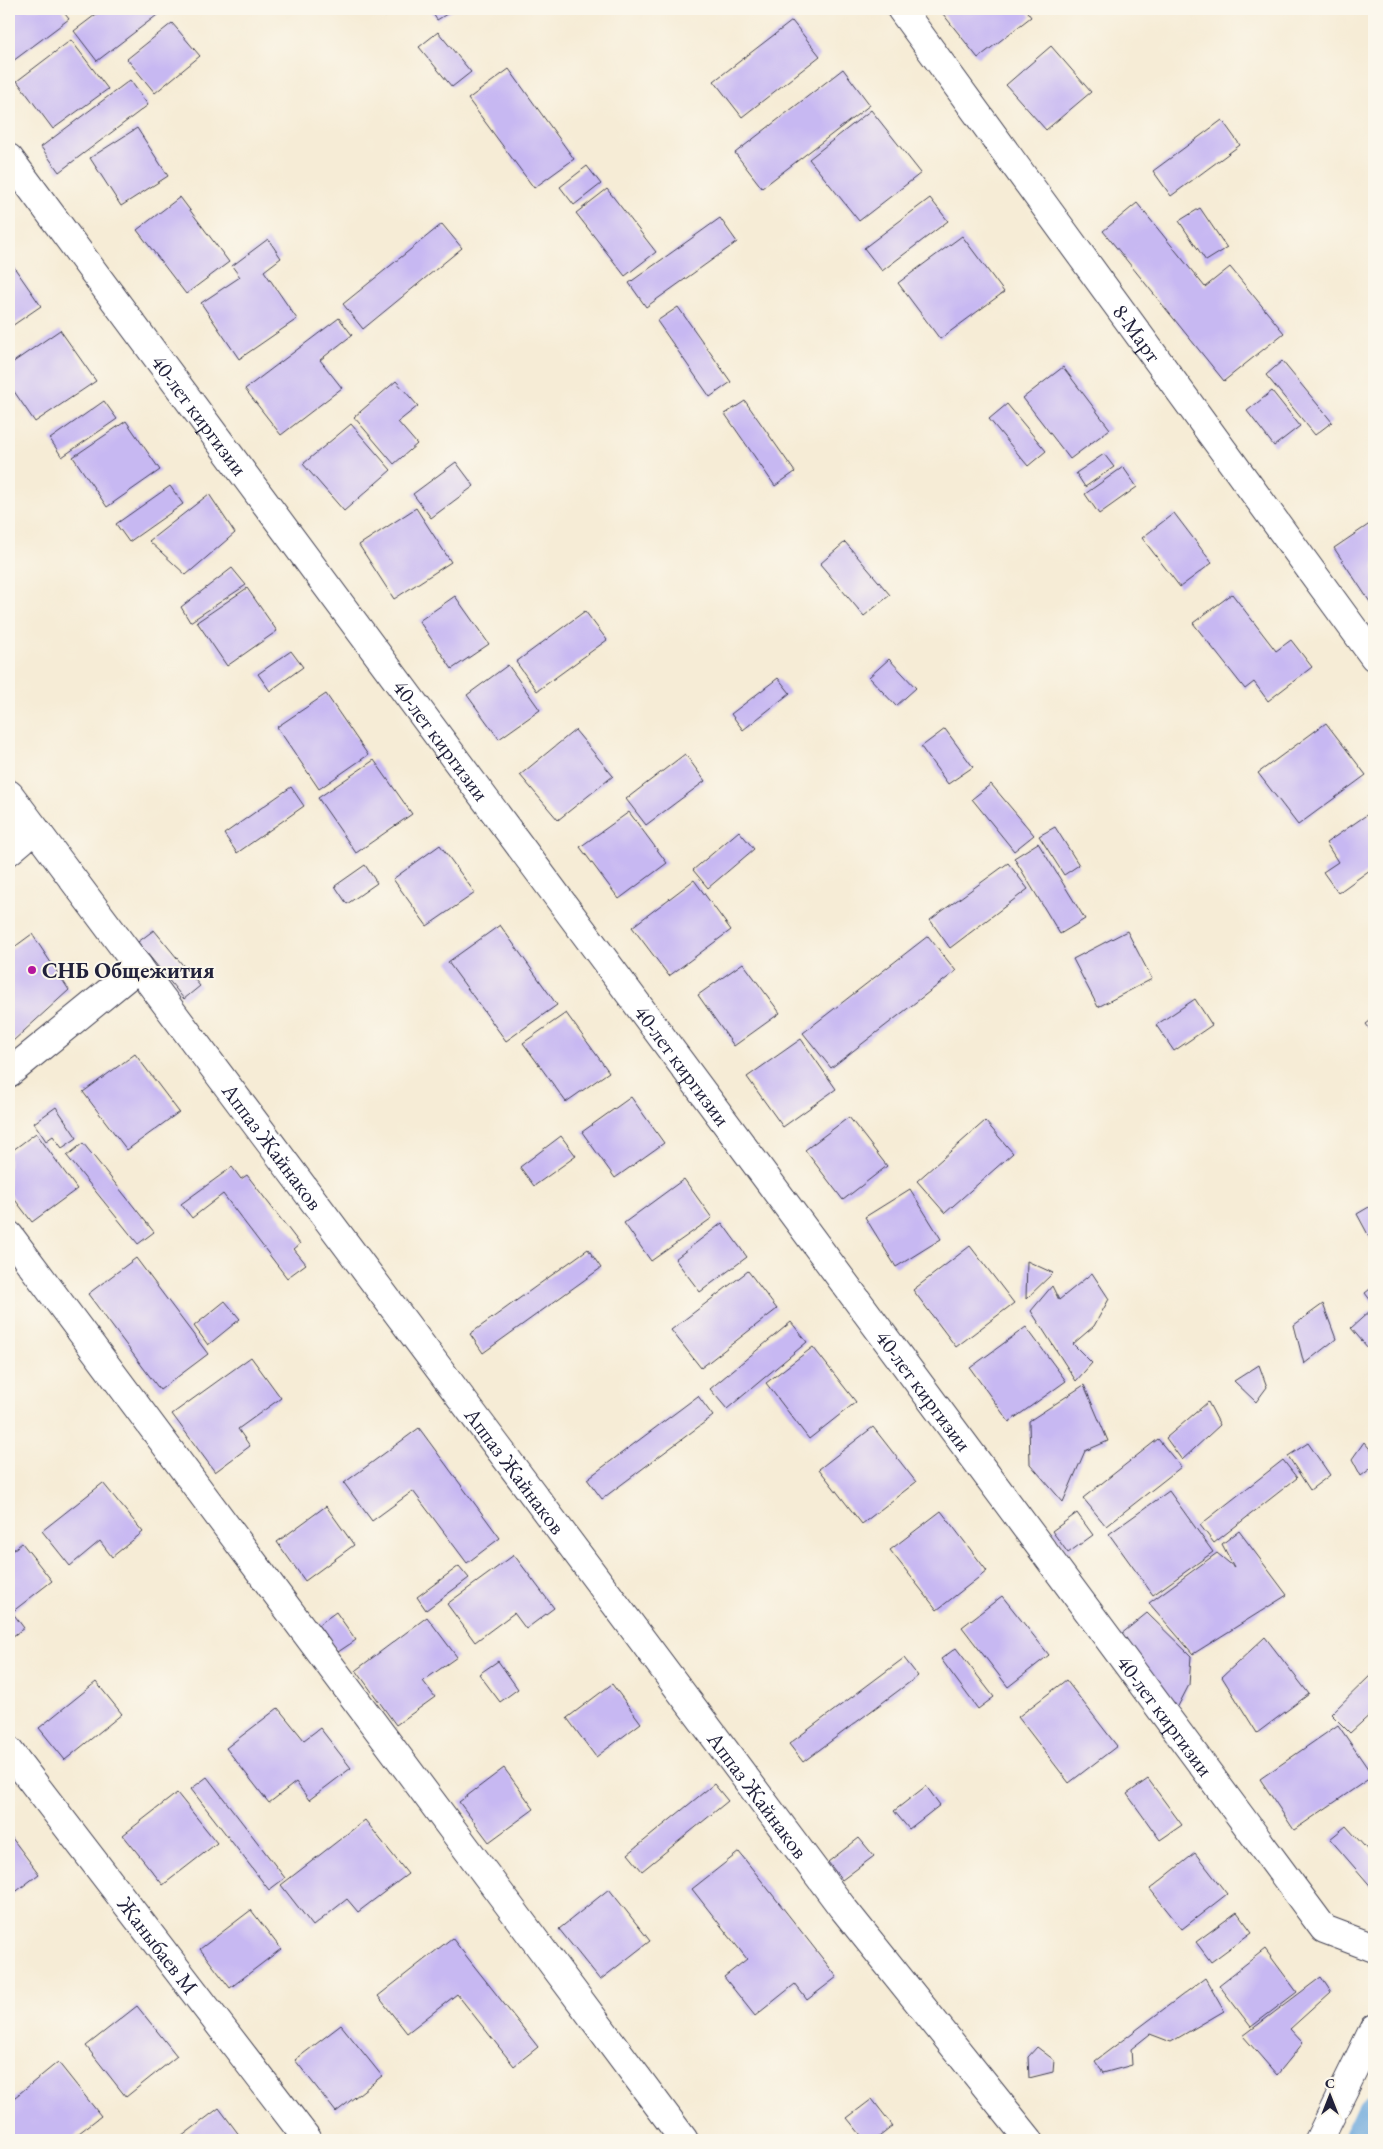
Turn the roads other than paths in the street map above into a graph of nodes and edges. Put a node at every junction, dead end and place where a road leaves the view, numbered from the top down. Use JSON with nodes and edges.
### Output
{"nodes":[{"id":1,"x":902,"y":9,"type":"edge"},
{"id":2,"x":9,"y":158,"type":"edge"},
{"id":3,"x":1374,"y":657,"type":"edge"},
{"id":4,"x":9,"y":794,"type":"edge"},
{"id":5,"x":35,"y":829,"type":"junction"},
{"id":6,"x":9,"y":851,"type":"edge"},
{"id":7,"x":139,"y":967,"type":"junction"},
{"id":8,"x":9,"y":1073,"type":"edge"},
{"id":9,"x":9,"y":1235,"type":"edge"},
{"id":10,"x":9,"y":1751,"type":"edge"},
{"id":11,"x":1374,"y":1948,"type":"edge"},
{"id":12,"x":1374,"y":2028,"type":"edge"},
{"id":13,"x":308,"y":2140,"type":"edge"},
{"id":14,"x":684,"y":2140,"type":"edge"},
{"id":15,"x":1028,"y":2140,"type":"edge"},
{"id":16,"x":1319,"y":2140,"type":"edge"}],
"edges":[{"from":1,"to":3,"type":"street","name":"8-Март"},
{"from":2,"to":11,"type":"street","name":"40-лет киргизии"},
{"from":4,"to":5,"type":"street","name":"Аппаз Жайнаков"},
{"from":5,"to":6,"type":"street"},
{"from":5,"to":7,"type":"street","name":"Аппаз Жайнаков"},
{"from":7,"to":8,"type":"street"},
{"from":7,"to":15,"type":"street","name":"Аппаз Жайнаков"},
{"from":9,"to":14,"type":"street"},
{"from":10,"to":13,"type":"street","name":"Жаныбаев М"},
{"from":12,"to":16,"type":"street"}]}
